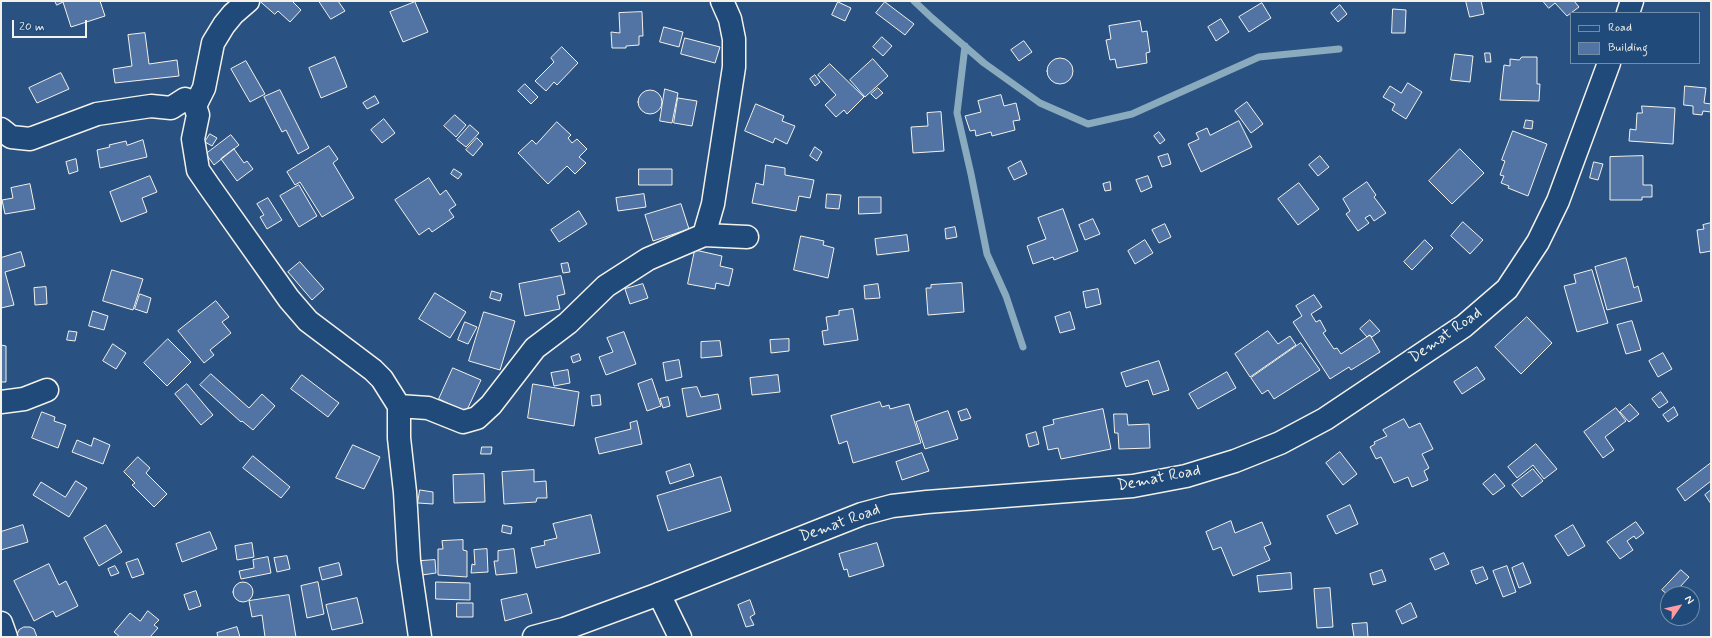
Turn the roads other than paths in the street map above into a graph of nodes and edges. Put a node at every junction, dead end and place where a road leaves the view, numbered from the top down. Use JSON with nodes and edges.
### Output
{"nodes":[{"id":1,"x":248,"y":1,"type":"edge"},
{"id":2,"x":722,"y":1,"type":"edge"},
{"id":3,"x":1632,"y":1,"type":"edge"},
{"id":4,"x":1628,"y":12,"type":"edge"},
{"id":5,"x":1609,"y":64,"type":"edge"},
{"id":6,"x":194,"y":103,"type":"junction"},
{"id":7,"x":1,"y":129,"type":"edge"},
{"id":8,"x":704,"y":235,"type":"junction"},
{"id":9,"x":747,"y":237,"type":"dead end"},
{"id":10,"x":46,"y":390,"type":"dead end"},
{"id":11,"x":1,"y":402,"type":"edge"},
{"id":12,"x":399,"y":406,"type":"junction"},
{"id":13,"x":659,"y":594,"type":"junction"},
{"id":14,"x":1,"y":622,"type":"edge"},
{"id":15,"x":6,"y":637,"type":"edge"},
{"id":16,"x":420,"y":637,"type":"edge"},
{"id":17,"x":534,"y":637,"type":"edge"},
{"id":18,"x":680,"y":637,"type":"edge"}],
"edges":[{"from":1,"to":6,"type":"street"},
{"from":2,"to":8,"type":"street"},
{"from":3,"to":4,"type":"street"},
{"from":5,"to":13,"type":"street","name":"Demat Road"},
{"from":6,"to":7,"type":"street"},
{"from":6,"to":12,"type":"street"},
{"from":8,"to":9,"type":"street"},
{"from":8,"to":12,"type":"street"},
{"from":10,"to":11,"type":"street"},
{"from":12,"to":16,"type":"street"},
{"from":13,"to":17,"type":"street","name":"Demat Road"},
{"from":13,"to":18,"type":"street"},
{"from":14,"to":15,"type":"street"}]}
